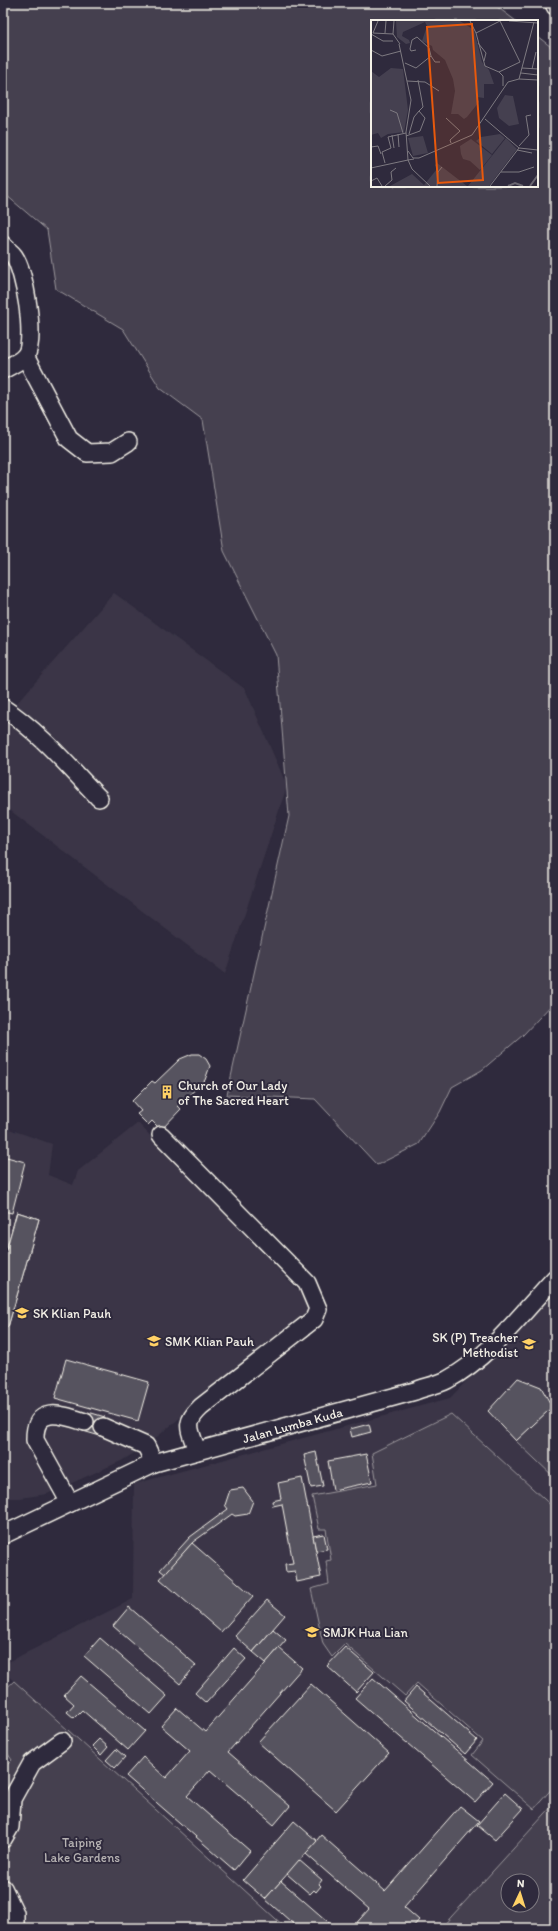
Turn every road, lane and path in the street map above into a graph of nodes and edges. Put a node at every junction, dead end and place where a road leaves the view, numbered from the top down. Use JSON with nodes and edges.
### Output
{"nodes":[{"id":1,"x":3,"y":245,"type":"edge"},
{"id":2,"x":25,"y":356,"type":"junction"},
{"id":3,"x":3,"y":370,"type":"edge"},
{"id":4,"x":128,"y":442,"type":"dead end"},
{"id":5,"x":3,"y":708,"type":"edge"},
{"id":6,"x":99,"y":798,"type":"dead end"},
{"id":7,"x":161,"y":1135,"type":"dead end"},
{"id":8,"x":555,"y":1278,"type":"edge"},
{"id":9,"x":85,"y":1422,"type":"dead end"},
{"id":10,"x":103,"y":1427,"type":"dead end"},
{"id":11,"x":197,"y":1451,"type":"junction"},
{"id":12,"x":154,"y":1463,"type":"junction"},
{"id":13,"x":70,"y":1503,"type":"junction"},
{"id":14,"x":3,"y":1535,"type":"edge"},
{"id":15,"x":62,"y":1741,"type":"dead end"},
{"id":16,"x":3,"y":1839,"type":"edge"},
{"id":17,"x":3,"y":1888,"type":"edge"},
{"id":18,"x":15,"y":1928,"type":"edge"}],
"edges":[{"from":1,"to":2,"type":"street"},
{"from":2,"to":3,"type":"street"},
{"from":2,"to":4,"type":"street"},
{"from":5,"to":6,"type":"street"},
{"from":7,"to":11,"type":"street"},
{"from":8,"to":11,"type":"street","name":"Jalan Lumba Kuda"},
{"from":9,"to":13,"type":"street"},
{"from":10,"to":12,"type":"street"},
{"from":11,"to":12,"type":"street","name":"Jalan Lumba Kuda"},
{"from":12,"to":13,"type":"street","name":"Jalan Lumba Kuda"},
{"from":13,"to":14,"type":"street","name":"Jalan Lumba Kuda"},
{"from":15,"to":16,"type":"street"},
{"from":17,"to":18,"type":"street"}]}
